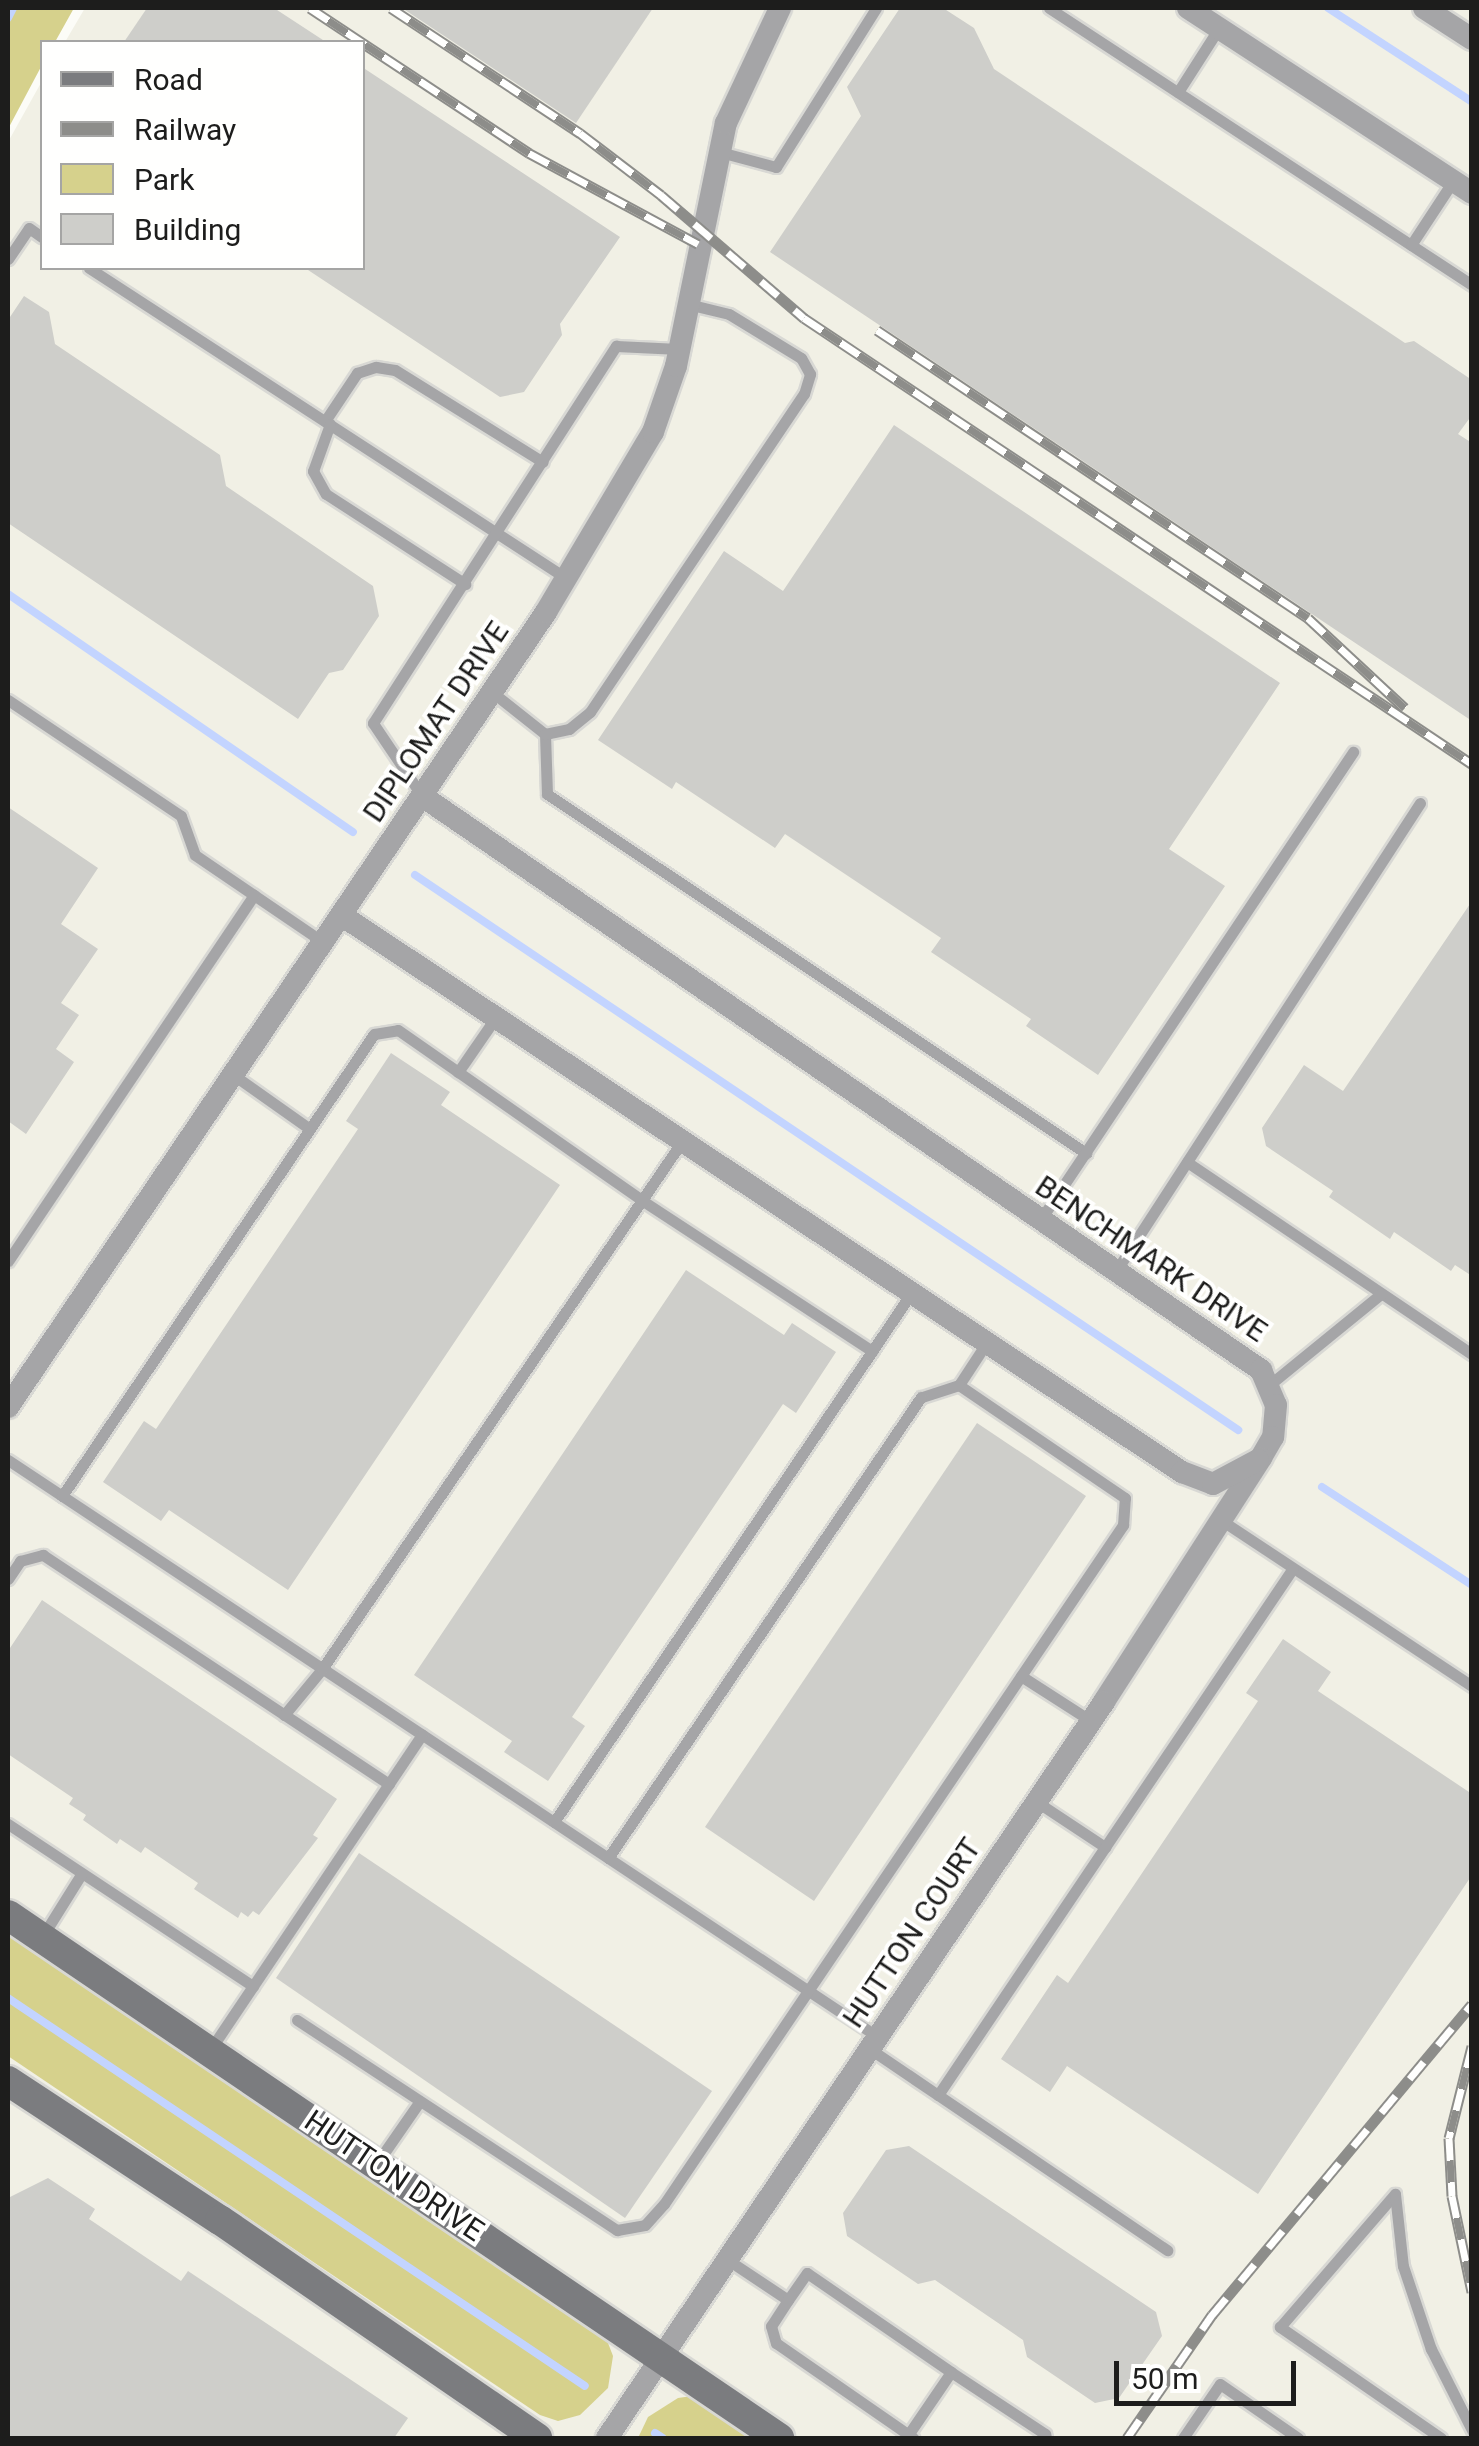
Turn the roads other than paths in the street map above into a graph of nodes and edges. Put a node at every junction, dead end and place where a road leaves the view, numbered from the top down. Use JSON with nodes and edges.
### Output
{"nodes":[{"id":1,"x":780,"y":8,"type":"edge"},
{"id":2,"x":876,"y":8,"type":"edge"},
{"id":3,"x":1049,"y":8,"type":"edge"},
{"id":4,"x":1188,"y":8,"type":"edge"},
{"id":5,"x":1424,"y":8,"type":"edge"},
{"id":6,"x":1219,"y":28,"type":"junction"},
{"id":7,"x":1472,"y":39,"type":"edge"},
{"id":8,"x":1178,"y":92,"type":"junction"},
{"id":9,"x":720,"y":152,"type":"junction"},
{"id":10,"x":1462,"y":187,"type":"edge"},
{"id":11,"x":40,"y":236,"type":"edge"},
{"id":12,"x":1411,"y":245,"type":"junction"},
{"id":13,"x":8,"y":259,"type":"edge"},
{"id":14,"x":92,"y":270,"type":"edge"},
{"id":15,"x":1472,"y":284,"type":"edge"},
{"id":16,"x":686,"y":304,"type":"junction"},
{"id":17,"x":679,"y":348,"type":"junction"},
{"id":18,"x":328,"y":423,"type":"junction"},
{"id":19,"x":543,"y":462,"type":"junction"},
{"id":20,"x":498,"y":534,"type":"junction"},
{"id":21,"x":566,"y":578,"type":"junction"},
{"id":22,"x":465,"y":584,"type":"junction"},
{"id":23,"x":492,"y":692,"type":"junction"},
{"id":24,"x":8,"y":700,"type":"edge"},
{"id":25,"x":545,"y":734,"type":"junction"},
{"id":26,"x":1353,"y":752,"type":"dead end"},
{"id":27,"x":422,"y":796,"type":"junction"},
{"id":28,"x":1420,"y":803,"type":"dead end"},
{"id":29,"x":254,"y":895,"type":"junction"},
{"id":30,"x":341,"y":915,"type":"junction"},
{"id":31,"x":322,"y":942,"type":"junction"},
{"id":32,"x":496,"y":1016,"type":"junction"},
{"id":33,"x":458,"y":1072,"type":"junction"},
{"id":34,"x":232,"y":1074,"type":"junction"},
{"id":35,"x":310,"y":1129,"type":"junction"},
{"id":36,"x":683,"y":1140,"type":"junction"},
{"id":37,"x":1086,"y":1152,"type":"junction"},
{"id":38,"x":1186,"y":1162,"type":"junction"},
{"id":39,"x":642,"y":1201,"type":"junction"},
{"id":40,"x":1041,"y":1220,"type":"junction"},
{"id":41,"x":8,"y":1261,"type":"edge"},
{"id":42,"x":1116,"y":1271,"type":"junction"},
{"id":43,"x":912,"y":1292,"type":"junction"},
{"id":44,"x":1381,"y":1294,"type":"junction"},
{"id":45,"x":987,"y":1342,"type":"junction"},
{"id":46,"x":872,"y":1352,"type":"junction"},
{"id":47,"x":1472,"y":1354,"type":"edge"},
{"id":48,"x":959,"y":1386,"type":"junction"},
{"id":49,"x":1268,"y":1386,"type":"junction"},
{"id":50,"x":8,"y":1407,"type":"edge"},
{"id":51,"x":1261,"y":1458,"type":"junction"},
{"id":52,"x":8,"y":1460,"type":"edge"},
{"id":53,"x":62,"y":1496,"type":"junction"},
{"id":54,"x":1221,"y":1520,"type":"junction"},
{"id":55,"x":1293,"y":1568,"type":"junction"},
{"id":56,"x":8,"y":1579,"type":"edge"},
{"id":57,"x":322,"y":1668,"type":"junction"},
{"id":58,"x":1021,"y":1676,"type":"junction"},
{"id":59,"x":1472,"y":1686,"type":"edge"},
{"id":60,"x":284,"y":1715,"type":"junction"},
{"id":61,"x":1091,"y":1720,"type":"junction"},
{"id":62,"x":422,"y":1735,"type":"junction"},
{"id":63,"x":389,"y":1784,"type":"junction"},
{"id":64,"x":1037,"y":1802,"type":"junction"},
{"id":65,"x":554,"y":1822,"type":"junction"},
{"id":66,"x":8,"y":1824,"type":"edge"},
{"id":67,"x":1105,"y":1847,"type":"junction"},
{"id":68,"x":608,"y":1858,"type":"junction"},
{"id":69,"x":82,"y":1873,"type":"junction"},
{"id":70,"x":8,"y":1915,"type":"edge"},
{"id":71,"x":42,"y":1937,"type":"junction"},
{"id":72,"x":253,"y":1986,"type":"junction"},
{"id":73,"x":808,"y":1990,"type":"junction"},
{"id":74,"x":297,"y":2020,"type":"dead end"},
{"id":75,"x":874,"y":2043,"type":"junction"},
{"id":76,"x":210,"y":2050,"type":"junction"},
{"id":77,"x":14,"y":2090,"type":"edge"},
{"id":78,"x":938,"y":2095,"type":"junction"},
{"id":79,"x":420,"y":2101,"type":"junction"},
{"id":80,"x":376,"y":2164,"type":"junction"},
{"id":81,"x":1166,"y":2250,"type":"dead end"},
{"id":82,"x":728,"y":2260,"type":"junction"},
{"id":83,"x":788,"y":2300,"type":"junction"},
{"id":84,"x":661,"y":2359,"type":"junction"},
{"id":85,"x":951,"y":2372,"type":"junction"},
{"id":86,"x":1472,"y":2430,"type":"edge"},
{"id":87,"x":909,"y":2437,"type":"edge"},
{"id":88,"x":537,"y":2438,"type":"edge"},
{"id":89,"x":607,"y":2438,"type":"edge"},
{"id":90,"x":780,"y":2438,"type":"edge"},
{"id":91,"x":1046,"y":2438,"type":"edge"},
{"id":92,"x":1183,"y":2438,"type":"edge"},
{"id":93,"x":1298,"y":2438,"type":"edge"},
{"id":94,"x":1442,"y":2438,"type":"edge"}],
"edges":[{"from":1,"to":9,"type":"street","name":"DIPLOMAT DRIVE"},
{"from":2,"to":9,"type":"lane"},
{"from":3,"to":8,"type":"lane"},
{"from":4,"to":6,"type":"street"},
{"from":5,"to":7,"type":"street"},
{"from":6,"to":8,"type":"lane"},
{"from":6,"to":10,"type":"street"},
{"from":8,"to":12,"type":"lane"},
{"from":9,"to":16,"type":"street","name":"DIPLOMAT DRIVE"},
{"from":10,"to":12,"type":"lane"},
{"from":11,"to":13,"type":"lane"},
{"from":12,"to":15,"type":"lane"},
{"from":14,"to":18,"type":"lane"},
{"from":16,"to":17,"type":"street","name":"DIPLOMAT DRIVE"},
{"from":16,"to":25,"type":"lane"},
{"from":17,"to":19,"type":"lane"},
{"from":17,"to":21,"type":"street","name":"DIPLOMAT DRIVE"},
{"from":18,"to":19,"type":"lane"},
{"from":18,"to":20,"type":"lane"},
{"from":18,"to":22,"type":"lane"},
{"from":19,"to":20,"type":"lane"},
{"from":20,"to":21,"type":"lane"},
{"from":20,"to":22,"type":"lane"},
{"from":21,"to":23,"type":"street","name":"DIPLOMAT DRIVE"},
{"from":22,"to":27,"type":"lane"},
{"from":23,"to":25,"type":"lane"},
{"from":23,"to":27,"type":"street","name":"DIPLOMAT DRIVE"},
{"from":24,"to":29,"type":"lane"},
{"from":25,"to":37,"type":"lane"},
{"from":26,"to":37,"type":"lane"},
{"from":27,"to":30,"type":"street","name":"DIPLOMAT DRIVE"},
{"from":27,"to":40,"type":"street","name":"BENCHMARK DRIVE"},
{"from":28,"to":38,"type":"lane"},
{"from":29,"to":31,"type":"lane"},
{"from":29,"to":41,"type":"lane"},
{"from":30,"to":31,"type":"street","name":"DIPLOMAT DRIVE"},
{"from":30,"to":32,"type":"street"},
{"from":31,"to":34,"type":"street","name":"DIPLOMAT DRIVE"},
{"from":32,"to":33,"type":"lane"},
{"from":32,"to":36,"type":"street"},
{"from":33,"to":35,"type":"lane"},
{"from":33,"to":39,"type":"lane"},
{"from":34,"to":35,"type":"lane"},
{"from":34,"to":50,"type":"street","name":"DIPLOMAT DRIVE"},
{"from":35,"to":53,"type":"lane"},
{"from":36,"to":39,"type":"lane"},
{"from":36,"to":43,"type":"street"},
{"from":37,"to":40,"type":"lane"},
{"from":38,"to":42,"type":"lane"},
{"from":38,"to":44,"type":"lane"},
{"from":39,"to":46,"type":"lane"},
{"from":39,"to":57,"type":"lane"},
{"from":40,"to":42,"type":"street","name":"BENCHMARK DRIVE"},
{"from":42,"to":49,"type":"street","name":"BENCHMARK DRIVE"},
{"from":43,"to":45,"type":"street"},
{"from":43,"to":46,"type":"lane"},
{"from":44,"to":47,"type":"lane"},
{"from":44,"to":49,"type":"lane"},
{"from":45,"to":48,"type":"lane"},
{"from":45,"to":51,"type":"street"},
{"from":46,"to":65,"type":"lane"},
{"from":48,"to":58,"type":"lane"},
{"from":48,"to":68,"type":"lane"},
{"from":49,"to":51,"type":"street","name":"BENCHMARK DRIVE"},
{"from":51,"to":54,"type":"street","name":"HUTTON COURT"},
{"from":52,"to":53,"type":"lane"},
{"from":53,"to":57,"type":"lane"},
{"from":54,"to":55,"type":"lane"},
{"from":54,"to":61,"type":"street","name":"HUTTON COURT"},
{"from":55,"to":59,"type":"lane"},
{"from":55,"to":67,"type":"lane"},
{"from":56,"to":60,"type":"lane"},
{"from":57,"to":60,"type":"lane"},
{"from":57,"to":62,"type":"lane"},
{"from":58,"to":61,"type":"lane"},
{"from":58,"to":73,"type":"lane"},
{"from":60,"to":63,"type":"lane"},
{"from":61,"to":64,"type":"street","name":"HUTTON COURT"},
{"from":62,"to":63,"type":"lane"},
{"from":62,"to":65,"type":"lane"},
{"from":63,"to":72,"type":"lane"},
{"from":64,"to":67,"type":"lane"},
{"from":64,"to":75,"type":"street","name":"HUTTON COURT"},
{"from":65,"to":68,"type":"lane"},
{"from":66,"to":69,"type":"lane"},
{"from":67,"to":78,"type":"lane"},
{"from":68,"to":73,"type":"lane"},
{"from":69,"to":71,"type":"lane"},
{"from":69,"to":72,"type":"lane"},
{"from":70,"to":71,"type":"street","name":"HUTTON DRIVE"},
{"from":71,"to":76,"type":"street","name":"HUTTON DRIVE"},
{"from":72,"to":76,"type":"lane"},
{"from":73,"to":75,"type":"lane"},
{"from":73,"to":79,"type":"lane"},
{"from":74,"to":79,"type":"lane"},
{"from":75,"to":78,"type":"lane"},
{"from":75,"to":82,"type":"street","name":"HUTTON COURT"},
{"from":76,"to":80,"type":"street","name":"HUTTON DRIVE"},
{"from":77,"to":88,"type":"street"},
{"from":78,"to":81,"type":"lane"},
{"from":79,"to":80,"type":"lane"},
{"from":80,"to":84,"type":"street","name":"HUTTON DRIVE"},
{"from":82,"to":83,"type":"lane"},
{"from":82,"to":84,"type":"street","name":"HUTTON COURT"},
{"from":83,"to":85,"type":"lane"},
{"from":83,"to":87,"type":"lane"},
{"from":84,"to":89,"type":"street","name":"HUTTON COURT"},
{"from":84,"to":90,"type":"street","name":"HUTTON DRIVE"},
{"from":85,"to":87,"type":"lane"},
{"from":85,"to":91,"type":"lane"},
{"from":86,"to":94,"type":"lane"},
{"from":92,"to":93,"type":"lane"}]}
